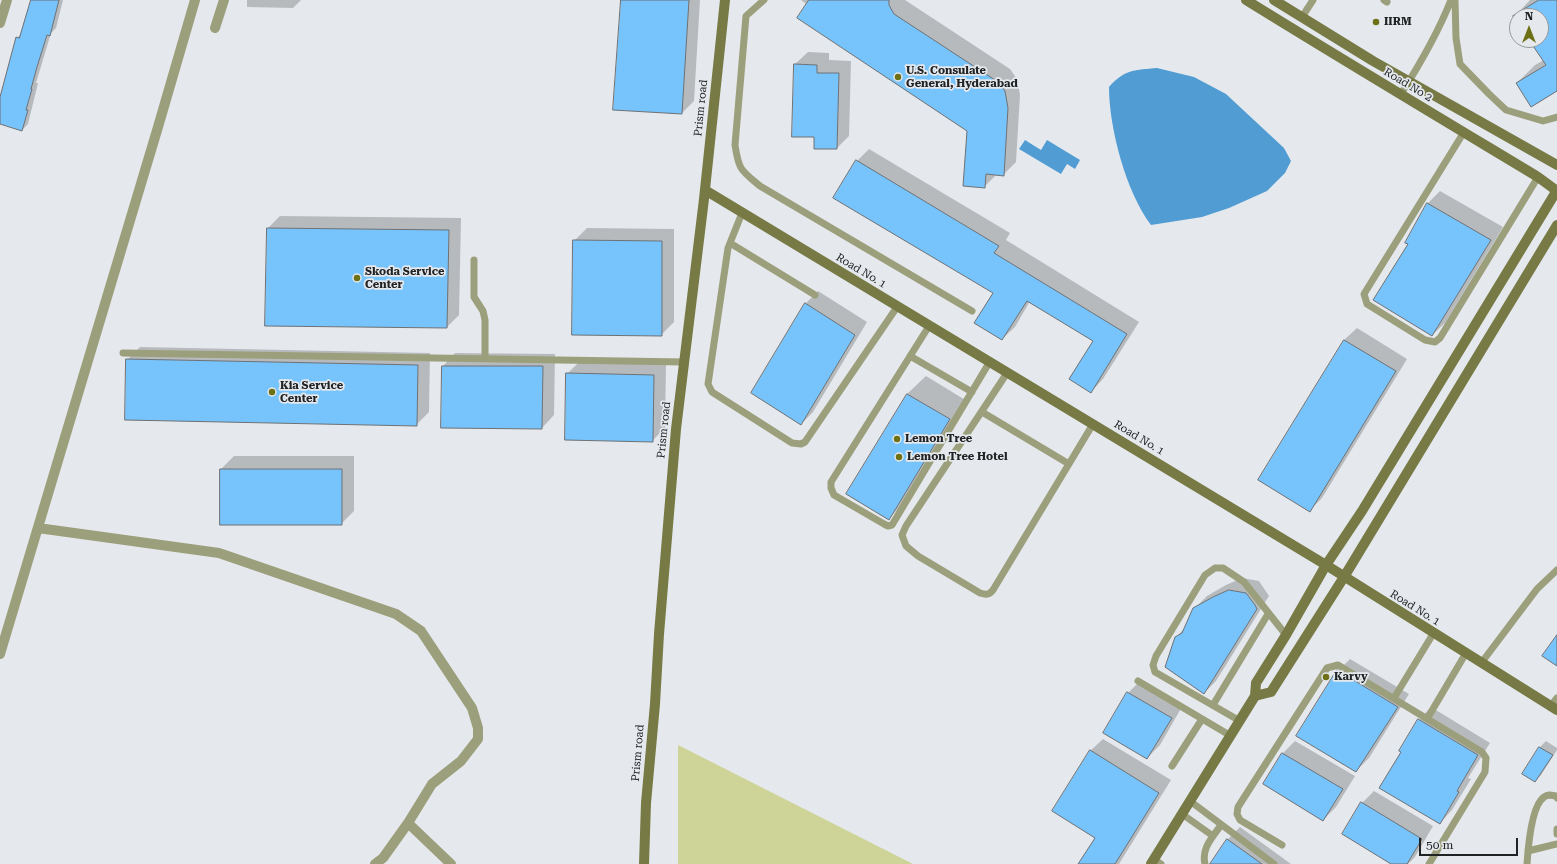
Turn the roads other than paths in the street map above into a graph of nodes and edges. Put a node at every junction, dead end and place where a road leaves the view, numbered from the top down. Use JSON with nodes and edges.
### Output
{"nodes":[{"id":1,"x":7,"y":0,"type":"edge"},
{"id":2,"x":195,"y":0,"type":"edge"},
{"id":3,"x":224,"y":0,"type":"edge"},
{"id":4,"x":725,"y":0,"type":"edge"},
{"id":5,"x":764,"y":0,"type":"edge"},
{"id":6,"x":1246,"y":0,"type":"edge"},
{"id":7,"x":1313,"y":0,"type":"edge"},
{"id":8,"x":1451,"y":0,"type":"edge"},
{"id":9,"x":1455,"y":0,"type":"edge"},
{"id":10,"x":1281,"y":2,"type":"edge"},
{"id":11,"x":1302,"y":17,"type":"junction"},
{"id":12,"x":0,"y":23,"type":"edge"},
{"id":13,"x":215,"y":28,"type":"dead end"},
{"id":14,"x":1409,"y":81,"type":"junction"},
{"id":15,"x":1401,"y":94,"type":"junction"},
{"id":16,"x":1557,"y":117,"type":"edge"},
{"id":17,"x":1464,"y":132,"type":"junction"},
{"id":18,"x":1557,"y":165,"type":"edge"},
{"id":19,"x":1538,"y":177,"type":"junction"},
{"id":20,"x":705,"y":190,"type":"junction"},
{"id":21,"x":1557,"y":191,"type":"edge"},
{"id":22,"x":742,"y":212,"type":"junction"},
{"id":23,"x":1557,"y":225,"type":"edge"},
{"id":24,"x":730,"y":243,"type":"junction"},
{"id":25,"x":474,"y":260,"type":"dead end"},
{"id":26,"x":816,"y":295,"type":"dead end"},
{"id":27,"x":897,"y":306,"type":"junction"},
{"id":28,"x":972,"y":311,"type":"dead end"},
{"id":29,"x":928,"y":326,"type":"junction"},
{"id":30,"x":123,"y":352,"type":"dead end"},
{"id":31,"x":910,"y":356,"type":"junction"},
{"id":32,"x":485,"y":359,"type":"junction"},
{"id":33,"x":684,"y":362,"type":"junction"},
{"id":34,"x":989,"y":363,"type":"junction"},
{"id":35,"x":1007,"y":373,"type":"junction"},
{"id":36,"x":972,"y":392,"type":"junction"},
{"id":37,"x":982,"y":412,"type":"junction"},
{"id":38,"x":1093,"y":424,"type":"junction"},
{"id":39,"x":1069,"y":464,"type":"junction"},
{"id":40,"x":38,"y":528,"type":"junction"},
{"id":41,"x":1326,"y":565,"type":"junction"},
{"id":42,"x":1557,"y":570,"type":"edge"},
{"id":43,"x":1344,"y":577,"type":"junction"},
{"id":44,"x":1268,"y":614,"type":"junction"},
{"id":45,"x":1433,"y":634,"type":"junction"},
{"id":46,"x":1286,"y":635,"type":"junction"},
{"id":47,"x":1466,"y":653,"type":"junction"},
{"id":48,"x":0,"y":654,"type":"edge"},
{"id":49,"x":1482,"y":662,"type":"junction"},
{"id":50,"x":1138,"y":681,"type":"dead end"},
{"id":51,"x":1255,"y":696,"type":"junction"},
{"id":52,"x":1394,"y":698,"type":"junction"},
{"id":53,"x":1557,"y":698,"type":"edge"},
{"id":54,"x":1213,"y":705,"type":"junction"},
{"id":55,"x":1554,"y":708,"type":"edge"},
{"id":56,"x":1202,"y":719,"type":"junction"},
{"id":57,"x":1427,"y":719,"type":"junction"},
{"id":58,"x":1240,"y":721,"type":"junction"},
{"id":59,"x":1230,"y":736,"type":"junction"},
{"id":60,"x":1172,"y":766,"type":"dead end"},
{"id":61,"x":1557,"y":798,"type":"edge"},
{"id":62,"x":1190,"y":801,"type":"junction"},
{"id":63,"x":1182,"y":814,"type":"junction"},
{"id":64,"x":408,"y":823,"type":"junction"},
{"id":65,"x":1221,"y":825,"type":"junction"},
{"id":66,"x":1557,"y":829,"type":"edge"},
{"id":67,"x":1557,"y":834,"type":"edge"},
{"id":68,"x":1213,"y":836,"type":"junction"},
{"id":69,"x":1282,"y":844,"type":"dead end"},
{"id":70,"x":1557,"y":844,"type":"edge"},
{"id":71,"x":1528,"y":851,"type":"junction"},
{"id":72,"x":1156,"y":862,"type":"edge"},
{"id":73,"x":375,"y":864,"type":"edge"},
{"id":74,"x":451,"y":864,"type":"edge"},
{"id":75,"x":644,"y":864,"type":"edge"},
{"id":76,"x":1205,"y":864,"type":"edge"},
{"id":77,"x":1274,"y":864,"type":"edge"},
{"id":78,"x":1429,"y":864,"type":"edge"},
{"id":79,"x":1527,"y":864,"type":"edge"}],
"edges":[{"from":1,"to":12,"type":"street"},
{"from":2,"to":40,"type":"street"},
{"from":3,"to":13,"type":"street"},
{"from":4,"to":20,"type":"street","name":"Prism road"},
{"from":5,"to":28,"type":"lane"},
{"from":6,"to":15,"type":"street","name":"Road No 2"},
{"from":7,"to":11,"type":"lane"},
{"from":8,"to":14,"type":"lane"},
{"from":9,"to":16,"type":"lane"},
{"from":10,"to":11,"type":"street","name":"Road No 2"},
{"from":11,"to":14,"type":"street","name":"Road No 2"},
{"from":14,"to":15,"type":"lane"},
{"from":14,"to":18,"type":"street","name":"Road No 2"},
{"from":15,"to":17,"type":"street","name":"Road No 2"},
{"from":17,"to":19,"type":"street","name":"Road No 2"},
{"from":17,"to":19,"type":"lane"},
{"from":19,"to":21,"type":"street","name":"Road No 2"},
{"from":20,"to":22,"type":"street","name":"Road No. 1"},
{"from":20,"to":33,"type":"street","name":"Prism road"},
{"from":21,"to":41,"type":"street"},
{"from":22,"to":24,"type":"lane"},
{"from":22,"to":27,"type":"street","name":"Road No. 1"},
{"from":23,"to":43,"type":"street"},
{"from":24,"to":26,"type":"lane"},
{"from":24,"to":27,"type":"lane"},
{"from":25,"to":32,"type":"lane"},
{"from":27,"to":29,"type":"street","name":"Road No. 1"},
{"from":29,"to":31,"type":"lane"},
{"from":29,"to":34,"type":"street","name":"Road No. 1"},
{"from":30,"to":32,"type":"lane"},
{"from":31,"to":36,"type":"lane"},
{"from":31,"to":36,"type":"lane"},
{"from":32,"to":33,"type":"lane"},
{"from":33,"to":75,"type":"street","name":"Prism road"},
{"from":34,"to":35,"type":"street","name":"Road No. 1"},
{"from":34,"to":36,"type":"lane"},
{"from":35,"to":37,"type":"lane"},
{"from":35,"to":38,"type":"street","name":"Road No. 1"},
{"from":37,"to":39,"type":"lane"},
{"from":37,"to":39,"type":"lane"},
{"from":38,"to":39,"type":"lane"},
{"from":38,"to":41,"type":"street","name":"Road No. 1"},
{"from":40,"to":48,"type":"street"},
{"from":40,"to":64,"type":"street"},
{"from":41,"to":43,"type":"street","name":"Road No. 1"},
{"from":41,"to":46,"type":"street"},
{"from":42,"to":49,"type":"lane"},
{"from":43,"to":45,"type":"street","name":"Road No. 1"},
{"from":43,"to":51,"type":"street"},
{"from":44,"to":46,"type":"lane"},
{"from":44,"to":54,"type":"lane"},
{"from":44,"to":54,"type":"lane"},
{"from":45,"to":47,"type":"street","name":"Road No. 1"},
{"from":45,"to":52,"type":"lane"},
{"from":46,"to":51,"type":"street"},
{"from":47,"to":49,"type":"street","name":"Road No. 1"},
{"from":47,"to":57,"type":"lane"},
{"from":49,"to":55,"type":"street","name":"Road No. 1"},
{"from":50,"to":56,"type":"lane"},
{"from":51,"to":58,"type":"street"},
{"from":52,"to":57,"type":"lane"},
{"from":52,"to":69,"type":"lane"},
{"from":53,"to":55,"type":"lane"},
{"from":54,"to":58,"type":"lane"},
{"from":56,"to":59,"type":"lane"},
{"from":56,"to":60,"type":"lane"},
{"from":57,"to":78,"type":"lane"},
{"from":58,"to":59,"type":"street"},
{"from":59,"to":62,"type":"street"},
{"from":61,"to":71,"type":"lane"},
{"from":62,"to":63,"type":"street"},
{"from":62,"to":65,"type":"lane"},
{"from":63,"to":68,"type":"lane"},
{"from":63,"to":72,"type":"street"},
{"from":64,"to":73,"type":"street"},
{"from":64,"to":74,"type":"street"},
{"from":65,"to":68,"type":"lane"},
{"from":65,"to":77,"type":"lane"},
{"from":66,"to":67,"type":"lane"},
{"from":68,"to":76,"type":"lane"},
{"from":70,"to":71,"type":"lane"},
{"from":71,"to":79,"type":"lane"}]}
